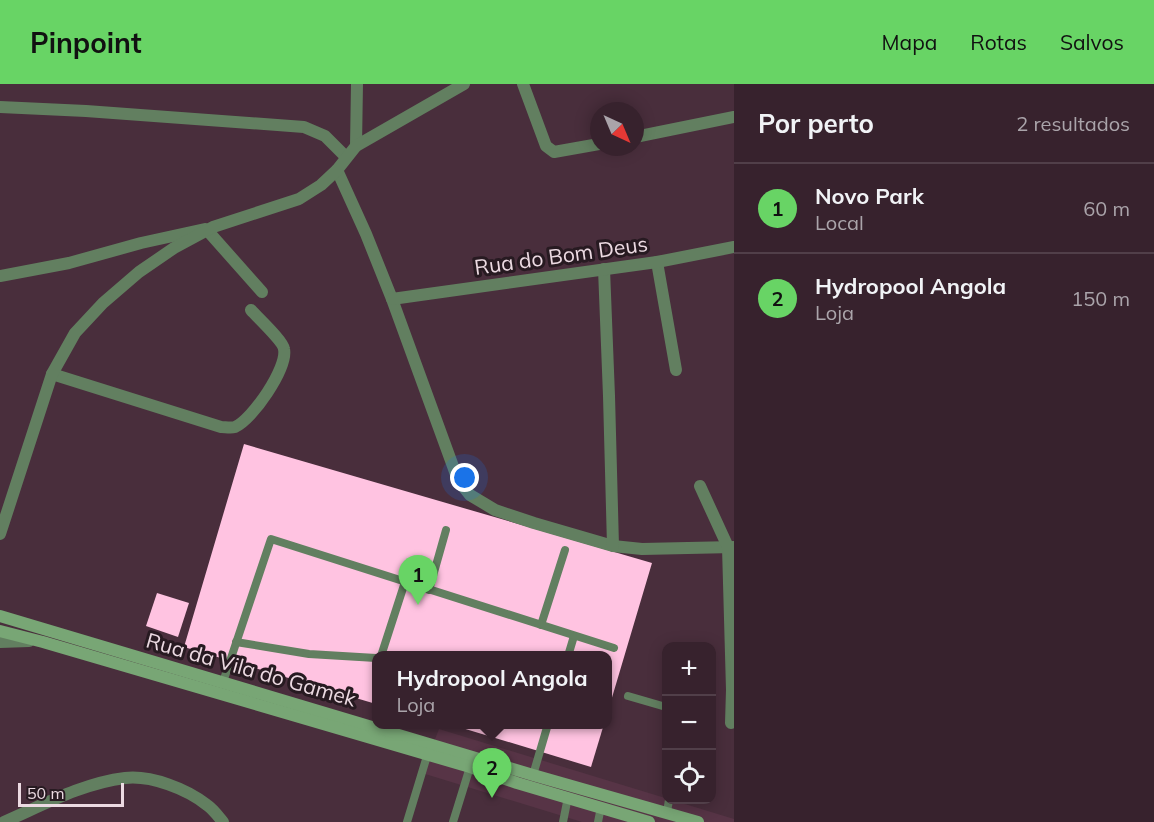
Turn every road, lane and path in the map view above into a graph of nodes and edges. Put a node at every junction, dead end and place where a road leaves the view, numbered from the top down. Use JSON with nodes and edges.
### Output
{"nodes":[{"id":1,"x":357,"y":84,"type":"edge"},
{"id":2,"x":464,"y":84,"type":"edge"},
{"id":3,"x":523,"y":84,"type":"edge"},
{"id":4,"x":0,"y":107,"type":"edge"},
{"id":5,"x":734,"y":117,"type":"edge"},
{"id":6,"x":644,"y":135,"type":"edge"},
{"id":7,"x":356,"y":146,"type":"junction"},
{"id":8,"x":590,"y":146,"type":"edge"},
{"id":9,"x":346,"y":157,"type":"junction"},
{"id":10,"x":337,"y":170,"type":"junction"},
{"id":11,"x":210,"y":229,"type":"junction"},
{"id":12,"x":734,"y":247,"type":"edge"},
{"id":13,"x":657,"y":262,"type":"junction"},
{"id":14,"x":604,"y":269,"type":"junction"},
{"id":15,"x":0,"y":276,"type":"edge"},
{"id":16,"x":262,"y":292,"type":"dead end"},
{"id":17,"x":392,"y":299,"type":"junction"},
{"id":18,"x":251,"y":310,"type":"dead end"},
{"id":19,"x":676,"y":370,"type":"dead end"},
{"id":20,"x":52,"y":374,"type":"junction"},
{"id":21,"x":700,"y":486,"type":"dead end"},
{"id":22,"x":446,"y":530,"type":"dead end"},
{"id":23,"x":0,"y":534,"type":"edge"},
{"id":24,"x":613,"y":546,"type":"junction"},
{"id":25,"x":731,"y":547,"type":"edge"},
{"id":26,"x":564,"y":550,"type":"dead end"},
{"id":27,"x":405,"y":582,"type":"junction"},
{"id":28,"x":429,"y":590,"type":"junction"},
{"id":29,"x":0,"y":616,"type":"edge"},
{"id":30,"x":541,"y":625,"type":"junction"},
{"id":31,"x":0,"y":631,"type":"edge"},
{"id":32,"x":574,"y":636,"type":"junction"},
{"id":33,"x":0,"y":642,"type":"edge"},
{"id":34,"x":43,"y":642,"type":"junction"},
{"id":35,"x":236,"y":642,"type":"junction"},
{"id":36,"x":614,"y":648,"type":"dead end"},
{"id":37,"x":383,"y":651,"type":"edge"},
{"id":38,"x":570,"y":651,"type":"edge"},
{"id":39,"x":372,"y":658,"type":"edge"},
{"id":40,"x":223,"y":682,"type":"junction"},
{"id":41,"x":628,"y":696,"type":"dead end"},
{"id":42,"x":662,"y":706,"type":"edge"},
{"id":43,"x":731,"y":723,"type":"dead end"},
{"id":44,"x":372,"y":727,"type":"edge"},
{"id":45,"x":380,"y":729,"type":"edge"},
{"id":46,"x":547,"y":729,"type":"edge"},
{"id":47,"x":427,"y":756,"type":"junction"},
{"id":48,"x":470,"y":767,"type":"junction"},
{"id":49,"x":533,"y":775,"type":"junction"},
{"id":50,"x":568,"y":797,"type":"junction"},
{"id":51,"x":668,"y":804,"type":"edge"},
{"id":52,"x":601,"y":807,"type":"junction"},
{"id":53,"x":667,"y":813,"type":"junction"},
{"id":54,"x":635,"y":820,"type":"edge"},
{"id":55,"x":4,"y":822,"type":"edge"},
{"id":56,"x":223,"y":822,"type":"edge"},
{"id":57,"x":407,"y":822,"type":"edge"},
{"id":58,"x":453,"y":822,"type":"edge"},
{"id":59,"x":563,"y":822,"type":"edge"},
{"id":60,"x":598,"y":822,"type":"edge"},
{"id":61,"x":649,"y":822,"type":"edge"},
{"id":62,"x":698,"y":822,"type":"edge"}],
"edges":[{"from":1,"to":7,"type":"street"},
{"from":2,"to":7,"type":"street"},
{"from":3,"to":8,"type":"street"},
{"from":4,"to":9,"type":"street"},
{"from":5,"to":6,"type":"street"},
{"from":7,"to":9,"type":"street"},
{"from":9,"to":10,"type":"street"},
{"from":10,"to":11,"type":"street"},
{"from":10,"to":17,"type":"street"},
{"from":11,"to":15,"type":"street"},
{"from":11,"to":16,"type":"street"},
{"from":11,"to":20,"type":"street"},
{"from":12,"to":13,"type":"street","name":"Rua do Bom Deus"},
{"from":13,"to":14,"type":"street","name":"Rua do Bom Deus"},
{"from":13,"to":19,"type":"street"},
{"from":14,"to":17,"type":"street","name":"Rua do Bom Deus"},
{"from":14,"to":24,"type":"street"},
{"from":17,"to":24,"type":"street"},
{"from":18,"to":20,"type":"street"},
{"from":20,"to":23,"type":"street"},
{"from":21,"to":25,"type":"street"},
{"from":22,"to":28,"type":"lane"},
{"from":24,"to":25,"type":"street"},
{"from":25,"to":43,"type":"street"},
{"from":26,"to":30,"type":"lane"},
{"from":27,"to":28,"type":"lane"},
{"from":27,"to":35,"type":"lane"},
{"from":27,"to":37,"type":"lane"},
{"from":28,"to":30,"type":"lane"},
{"from":29,"to":40,"type":"main road","name":"Rua da Vila do Gamek"},
{"from":30,"to":32,"type":"lane"},
{"from":31,"to":34,"type":"main road","name":"Rua da Vila do Gamek"},
{"from":32,"to":36,"type":"lane"},
{"from":32,"to":38,"type":"lane"},
{"from":33,"to":34,"type":"street"},
{"from":34,"to":47,"type":"main road","name":"Rua da Vila do Gamek"},
{"from":35,"to":39,"type":"lane"},
{"from":35,"to":40,"type":"lane"},
{"from":40,"to":44,"type":"main road","name":"Rua da Vila do Gamek"},
{"from":41,"to":42,"type":"lane"},
{"from":45,"to":49,"type":"main road","name":"Rua da Vila do Gamek"},
{"from":46,"to":49,"type":"lane"},
{"from":47,"to":48,"type":"main road","name":"Rua da Vila do Gamek"},
{"from":47,"to":57,"type":"lane"},
{"from":48,"to":50,"type":"main road","name":"Rua da Vila do Gamek"},
{"from":48,"to":58,"type":"lane"},
{"from":49,"to":53,"type":"main road","name":"Rua da Vila do Gamek"},
{"from":50,"to":52,"type":"main road","name":"Rua da Vila do Gamek"},
{"from":50,"to":59,"type":"lane"},
{"from":51,"to":53,"type":"lane"},
{"from":52,"to":54,"type":"main road","name":"Rua da Vila do Gamek"},
{"from":52,"to":60,"type":"lane"},
{"from":53,"to":62,"type":"main road","name":"Rua da Vila do Gamek"},
{"from":54,"to":61,"type":"main road","name":"Rua da Vila do Gamek"},
{"from":55,"to":56,"type":"street"}]}
